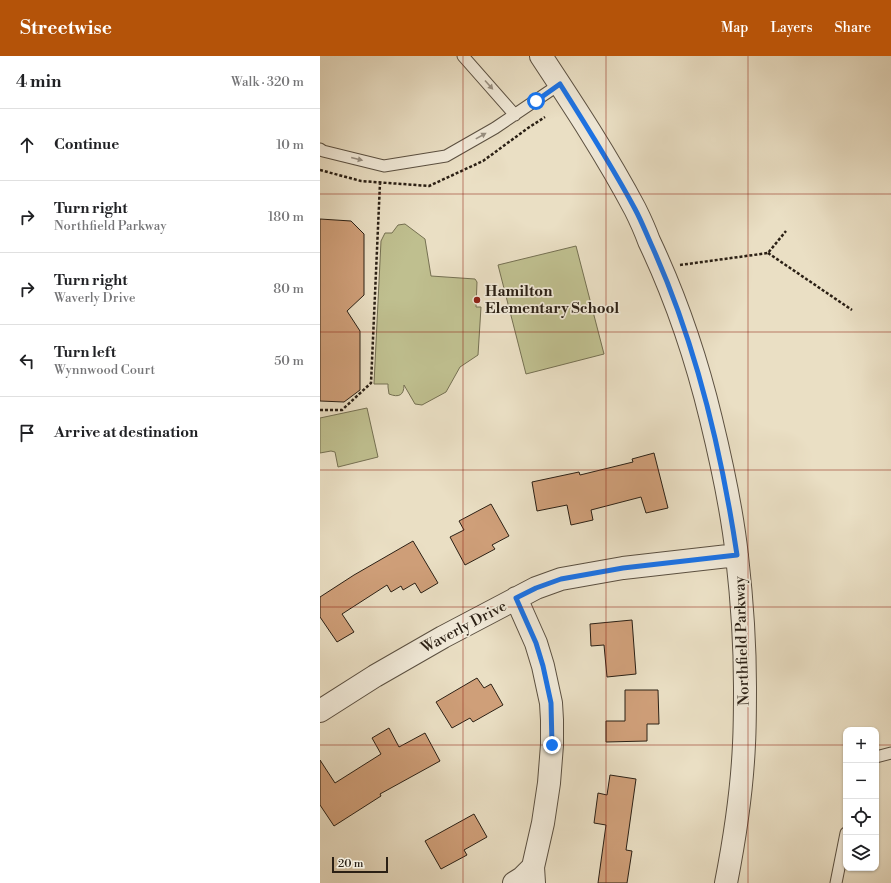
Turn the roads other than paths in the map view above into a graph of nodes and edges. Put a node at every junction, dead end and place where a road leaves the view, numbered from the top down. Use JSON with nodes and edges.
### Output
{"nodes":[{"id":1,"x":463,"y":56,"type":"edge"},
{"id":2,"x":541,"y":56,"type":"edge"},
{"id":3,"x":560,"y":84,"type":"junction"},
{"id":4,"x":515,"y":115,"type":"junction"},
{"id":5,"x":320,"y":149,"type":"edge"},
{"id":6,"x":737,"y":555,"type":"junction"},
{"id":7,"x":516,"y":598,"type":"junction"},
{"id":8,"x":320,"y":711,"type":"edge"},
{"id":9,"x":891,"y":753,"type":"edge"},
{"id":10,"x":879,"y":756,"type":"edge"},
{"id":11,"x":846,"y":835,"type":"edge"},
{"id":12,"x":534,"y":875,"type":"edge"},
{"id":13,"x":514,"y":883,"type":"edge"},
{"id":14,"x":726,"y":883,"type":"edge"},
{"id":15,"x":836,"y":883,"type":"edge"}],
"edges":[{"from":1,"to":4,"type":"lane","one_way":true},
{"from":2,"to":3,"type":"street","name":"Northfield Parkway"},
{"from":3,"to":4,"type":"lane"},
{"from":3,"to":6,"type":"street","name":"Northfield Parkway"},
{"from":5,"to":4,"type":"lane","one_way":true},
{"from":6,"to":7,"type":"street","name":"Waverly Drive"},
{"from":6,"to":14,"type":"street","name":"Northfield Parkway"},
{"from":7,"to":8,"type":"street","name":"Waverly Drive"},
{"from":7,"to":12,"type":"street"},
{"from":9,"to":10,"type":"lane"},
{"from":11,"to":15,"type":"lane"},
{"from":12,"to":13,"type":"street"}]}
